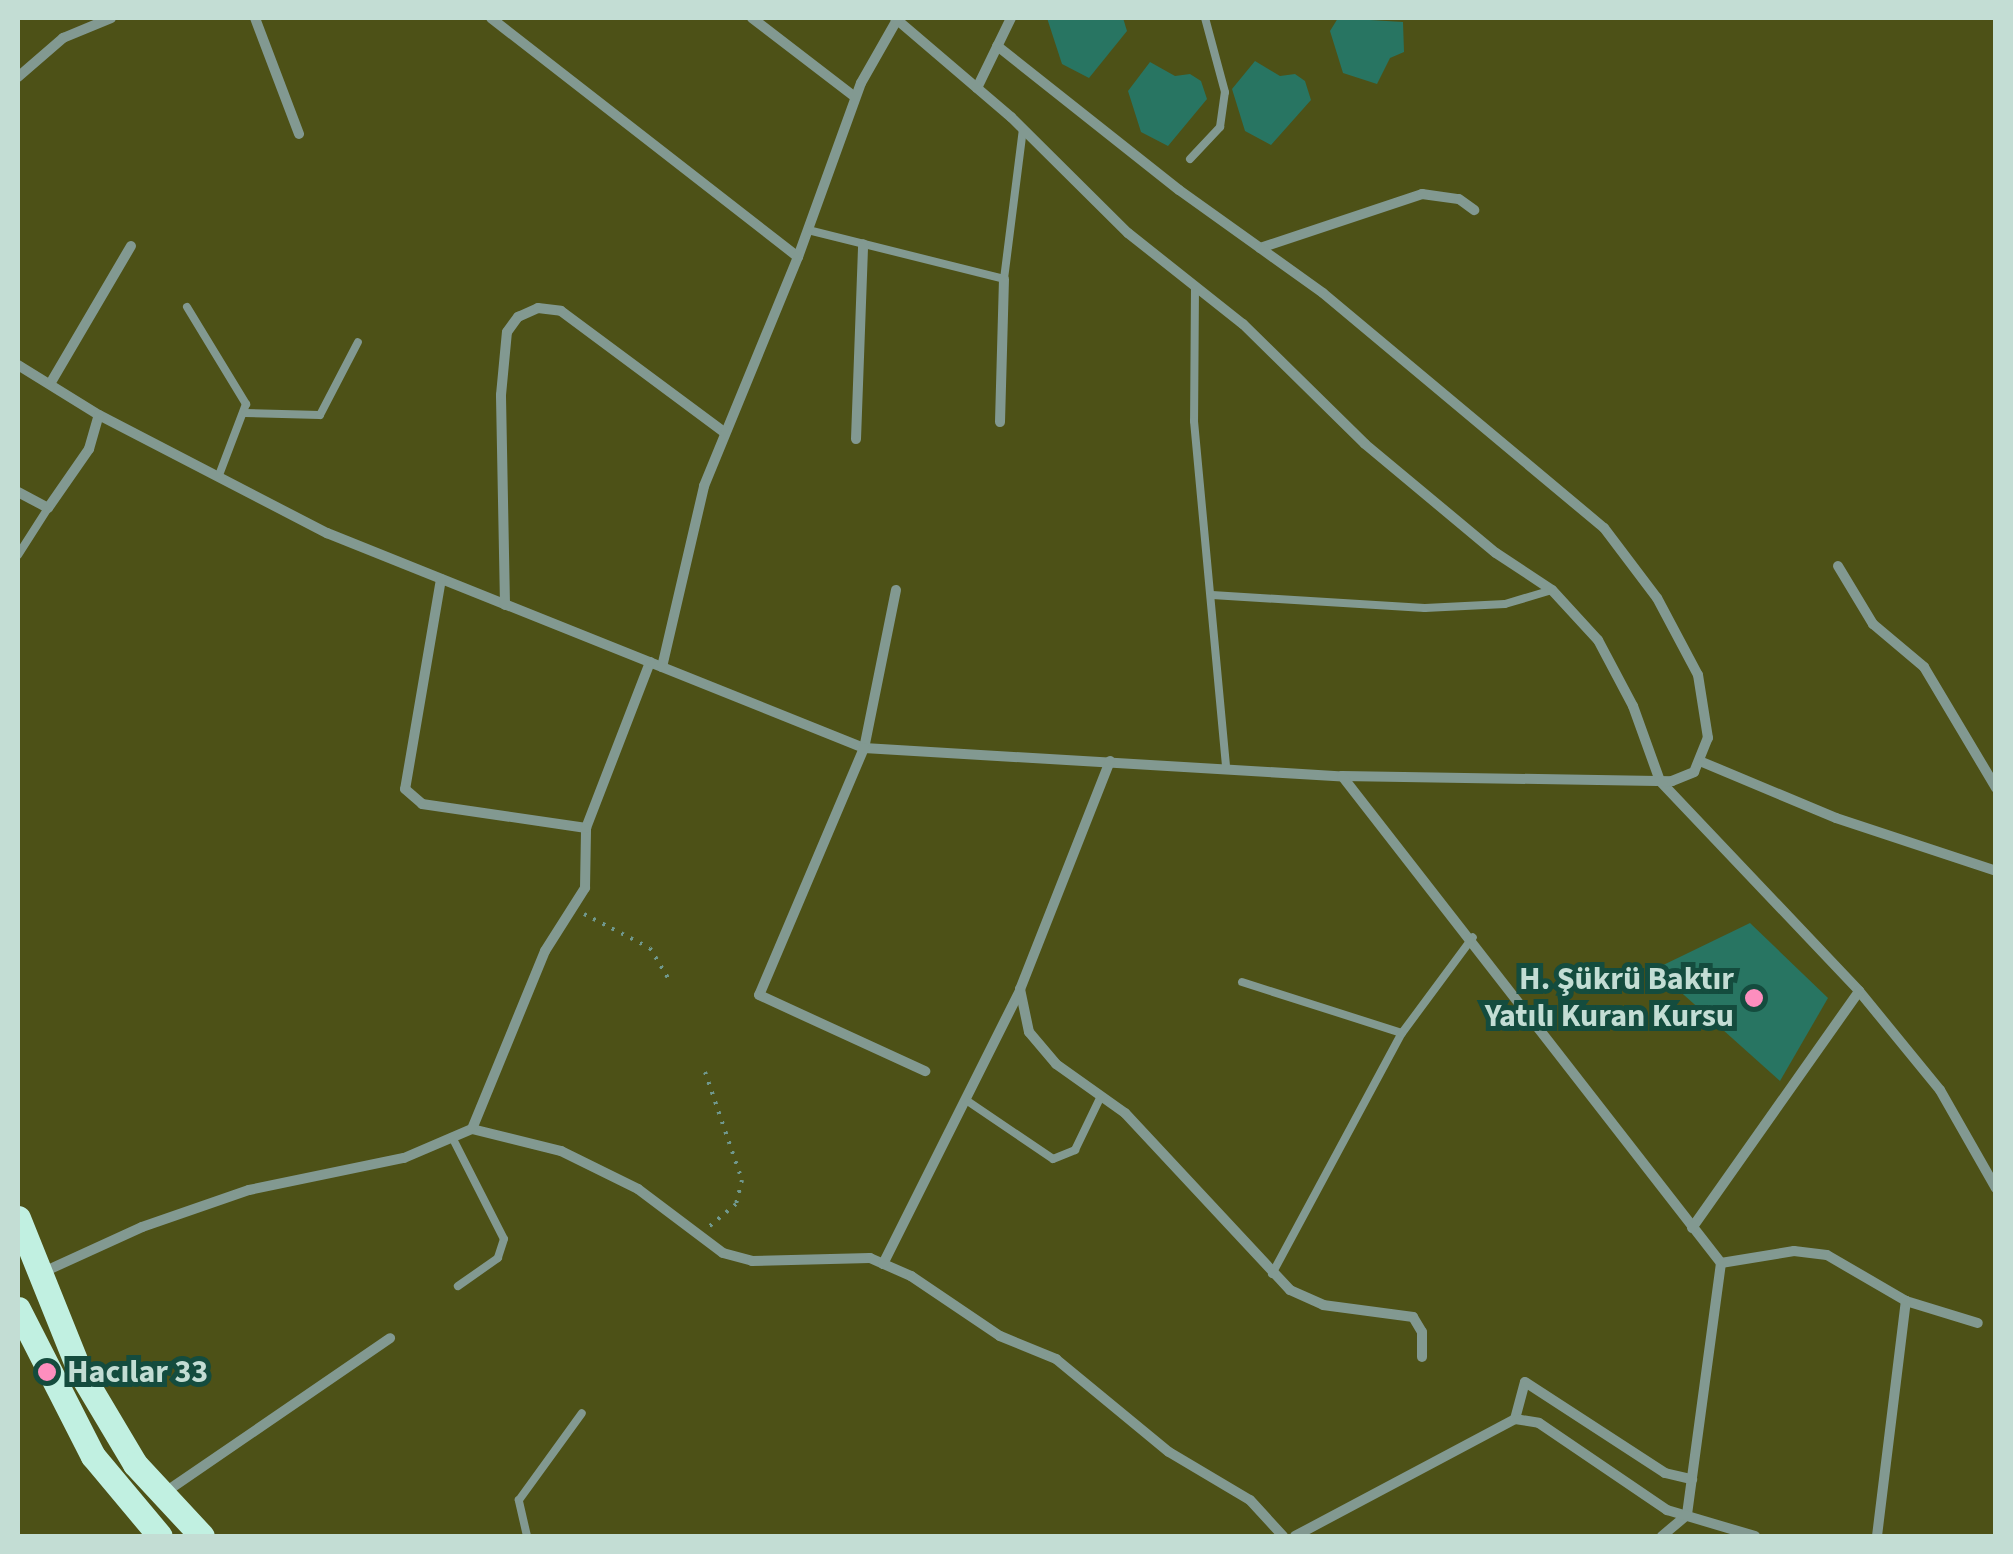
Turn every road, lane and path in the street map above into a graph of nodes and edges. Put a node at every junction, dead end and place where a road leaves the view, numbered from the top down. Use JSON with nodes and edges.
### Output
{"nodes":[{"id":1,"x":111,"y":18,"type":"edge"},
{"id":2,"x":255,"y":18,"type":"edge"},
{"id":3,"x":491,"y":18,"type":"edge"},
{"id":4,"x":752,"y":18,"type":"edge"},
{"id":5,"x":1010,"y":18,"type":"edge"},
{"id":6,"x":1205,"y":18,"type":"edge"},
{"id":7,"x":896,"y":19,"type":"edge"},
{"id":8,"x":997,"y":46,"type":"junction"},
{"id":9,"x":18,"y":76,"type":"edge"},
{"id":10,"x":977,"y":88,"type":"junction"},
{"id":11,"x":855,"y":97,"type":"junction"},
{"id":12,"x":1023,"y":129,"type":"junction"},
{"id":13,"x":299,"y":134,"type":"dead end"},
{"id":14,"x":1190,"y":159,"type":"dead end"},
{"id":15,"x":1474,"y":210,"type":"dead end"},
{"id":16,"x":808,"y":230,"type":"junction"},
{"id":17,"x":864,"y":244,"type":"junction"},
{"id":18,"x":131,"y":246,"type":"dead end"},
{"id":19,"x":1260,"y":248,"type":"junction"},
{"id":20,"x":798,"y":257,"type":"junction"},
{"id":21,"x":1004,"y":278,"type":"junction"},
{"id":22,"x":1195,"y":286,"type":"junction"},
{"id":23,"x":186,"y":307,"type":"dead end"},
{"id":24,"x":358,"y":342,"type":"dead end"},
{"id":25,"x":18,"y":365,"type":"edge"},
{"id":26,"x":50,"y":384,"type":"junction"},
{"id":27,"x":246,"y":413,"type":"junction"},
{"id":28,"x":100,"y":415,"type":"junction"},
{"id":29,"x":1000,"y":422,"type":"dead end"},
{"id":30,"x":726,"y":433,"type":"junction"},
{"id":31,"x":856,"y":439,"type":"dead end"},
{"id":32,"x":219,"y":475,"type":"junction"},
{"id":33,"x":18,"y":492,"type":"edge"},
{"id":34,"x":48,"y":508,"type":"junction"},
{"id":35,"x":18,"y":555,"type":"edge"},
{"id":36,"x":1838,"y":566,"type":"dead end"},
{"id":37,"x":441,"y":579,"type":"junction"},
{"id":38,"x":896,"y":590,"type":"dead end"},
{"id":39,"x":1552,"y":590,"type":"junction"},
{"id":40,"x":1212,"y":595,"type":"junction"},
{"id":41,"x":505,"y":605,"type":"junction"},
{"id":42,"x":650,"y":662,"type":"junction"},
{"id":43,"x":662,"y":667,"type":"junction"},
{"id":44,"x":864,"y":748,"type":"junction"},
{"id":45,"x":1110,"y":761,"type":"junction"},
{"id":46,"x":1702,"y":762,"type":"junction"},
{"id":47,"x":1226,"y":768,"type":"junction"},
{"id":48,"x":1342,"y":776,"type":"junction"},
{"id":49,"x":1660,"y":781,"type":"junction"},
{"id":50,"x":1996,"y":788,"type":"edge"},
{"id":51,"x":586,"y":828,"type":"junction"},
{"id":52,"x":1996,"y":871,"type":"edge"},
{"id":53,"x":573,"y":909,"type":"junction"},
{"id":54,"x":1473,"y":938,"type":"junction"},
{"id":55,"x":1242,"y":982,"type":"dead end"},
{"id":56,"x":672,"y":983,"type":"dead end"},
{"id":57,"x":1020,"y":989,"type":"junction"},
{"id":58,"x":1859,"y":992,"type":"junction"},
{"id":59,"x":1402,"y":1033,"type":"junction"},
{"id":60,"x":924,"y":1071,"type":"dead end"},
{"id":61,"x":705,"y":1072,"type":"dead end"},
{"id":62,"x":1101,"y":1096,"type":"junction"},
{"id":63,"x":966,"y":1100,"type":"junction"},
{"id":64,"x":472,"y":1128,"type":"junction"},
{"id":65,"x":452,"y":1137,"type":"junction"},
{"id":66,"x":1996,"y":1188,"type":"edge"},
{"id":67,"x":18,"y":1218,"type":"edge"},
{"id":68,"x":1692,"y":1228,"type":"junction"},
{"id":69,"x":695,"y":1232,"type":"junction"},
{"id":70,"x":1720,"y":1263,"type":"junction"},
{"id":71,"x":883,"y":1264,"type":"junction"},
{"id":72,"x":38,"y":1274,"type":"junction"},
{"id":73,"x":1272,"y":1274,"type":"junction"},
{"id":74,"x":458,"y":1286,"type":"dead end"},
{"id":75,"x":1906,"y":1301,"type":"junction"},
{"id":76,"x":18,"y":1309,"type":"edge"},
{"id":77,"x":1978,"y":1323,"type":"dead end"},
{"id":78,"x":390,"y":1338,"type":"dead end"},
{"id":79,"x":1422,"y":1357,"type":"dead end"},
{"id":80,"x":582,"y":1413,"type":"dead end"},
{"id":81,"x":1515,"y":1419,"type":"junction"},
{"id":82,"x":1692,"y":1479,"type":"junction"},
{"id":83,"x":162,"y":1494,"type":"junction"},
{"id":84,"x":1688,"y":1515,"type":"junction"},
{"id":85,"x":160,"y":1536,"type":"edge"},
{"id":86,"x":202,"y":1536,"type":"edge"},
{"id":87,"x":527,"y":1536,"type":"edge"},
{"id":88,"x":1283,"y":1536,"type":"edge"},
{"id":89,"x":1295,"y":1536,"type":"edge"},
{"id":90,"x":1662,"y":1536,"type":"edge"},
{"id":91,"x":1756,"y":1536,"type":"edge"},
{"id":92,"x":1877,"y":1536,"type":"edge"}],
"edges":[{"from":1,"to":9,"type":"street"},
{"from":2,"to":13,"type":"street"},
{"from":3,"to":20,"type":"street"},
{"from":4,"to":11,"type":"street"},
{"from":5,"to":8,"type":"street"},
{"from":6,"to":14,"type":"lane"},
{"from":7,"to":10,"type":"street"},
{"from":7,"to":11,"type":"street"},
{"from":8,"to":10,"type":"street"},
{"from":8,"to":19,"type":"street"},
{"from":10,"to":12,"type":"street"},
{"from":11,"to":16,"type":"street"},
{"from":12,"to":21,"type":"lane"},
{"from":12,"to":22,"type":"street"},
{"from":15,"to":19,"type":"street"},
{"from":16,"to":17,"type":"lane"},
{"from":16,"to":20,"type":"street"},
{"from":17,"to":21,"type":"lane"},
{"from":17,"to":31,"type":"street"},
{"from":18,"to":26,"type":"street"},
{"from":19,"to":46,"type":"street"},
{"from":20,"to":30,"type":"street"},
{"from":21,"to":29,"type":"street"},
{"from":22,"to":39,"type":"street"},
{"from":22,"to":40,"type":"lane"},
{"from":23,"to":27,"type":"lane"},
{"from":24,"to":27,"type":"lane"},
{"from":25,"to":26,"type":"street"},
{"from":26,"to":28,"type":"street"},
{"from":27,"to":32,"type":"lane"},
{"from":28,"to":32,"type":"street"},
{"from":28,"to":34,"type":"street"},
{"from":30,"to":41,"type":"street"},
{"from":30,"to":43,"type":"street"},
{"from":32,"to":37,"type":"street"},
{"from":33,"to":34,"type":"street"},
{"from":34,"to":35,"type":"lane"},
{"from":36,"to":50,"type":"street"},
{"from":37,"to":41,"type":"street"},
{"from":37,"to":51,"type":"street"},
{"from":38,"to":44,"type":"street"},
{"from":39,"to":40,"type":"lane"},
{"from":39,"to":49,"type":"street"},
{"from":40,"to":47,"type":"lane"},
{"from":41,"to":42,"type":"street"},
{"from":42,"to":43,"type":"street"},
{"from":42,"to":51,"type":"street"},
{"from":43,"to":44,"type":"street"},
{"from":44,"to":45,"type":"street"},
{"from":44,"to":60,"type":"street"},
{"from":45,"to":47,"type":"street"},
{"from":45,"to":57,"type":"street"},
{"from":46,"to":49,"type":"street"},
{"from":46,"to":52,"type":"street"},
{"from":47,"to":48,"type":"street"},
{"from":48,"to":49,"type":"street"},
{"from":48,"to":54,"type":"street"},
{"from":49,"to":58,"type":"street"},
{"from":51,"to":53,"type":"street"},
{"from":53,"to":56,"type":"path"},
{"from":53,"to":64,"type":"street"},
{"from":54,"to":59,"type":"lane"},
{"from":54,"to":68,"type":"street"},
{"from":55,"to":59,"type":"lane"},
{"from":57,"to":62,"type":"street"},
{"from":57,"to":63,"type":"street"},
{"from":58,"to":66,"type":"street"},
{"from":58,"to":68,"type":"street"},
{"from":59,"to":73,"type":"lane"},
{"from":61,"to":69,"type":"path"},
{"from":62,"to":63,"type":"lane"},
{"from":62,"to":73,"type":"street"},
{"from":63,"to":71,"type":"street"},
{"from":64,"to":65,"type":"street"},
{"from":64,"to":69,"type":"street"},
{"from":65,"to":72,"type":"street"},
{"from":65,"to":74,"type":"lane"},
{"from":67,"to":72,"type":"main road"},
{"from":68,"to":70,"type":"street"},
{"from":69,"to":71,"type":"street"},
{"from":70,"to":75,"type":"street"},
{"from":70,"to":82,"type":"street"},
{"from":71,"to":88,"type":"street"},
{"from":72,"to":83,"type":"main road"},
{"from":73,"to":79,"type":"street"},
{"from":75,"to":77,"type":"street"},
{"from":75,"to":92,"type":"street"},
{"from":76,"to":85,"type":"main road"},
{"from":78,"to":83,"type":"street"},
{"from":80,"to":87,"type":"lane"},
{"from":81,"to":82,"type":"street"},
{"from":81,"to":84,"type":"street"},
{"from":81,"to":89,"type":"street"},
{"from":82,"to":84,"type":"street"},
{"from":83,"to":86,"type":"main road"},
{"from":84,"to":90,"type":"street"},
{"from":84,"to":91,"type":"street"}]}
